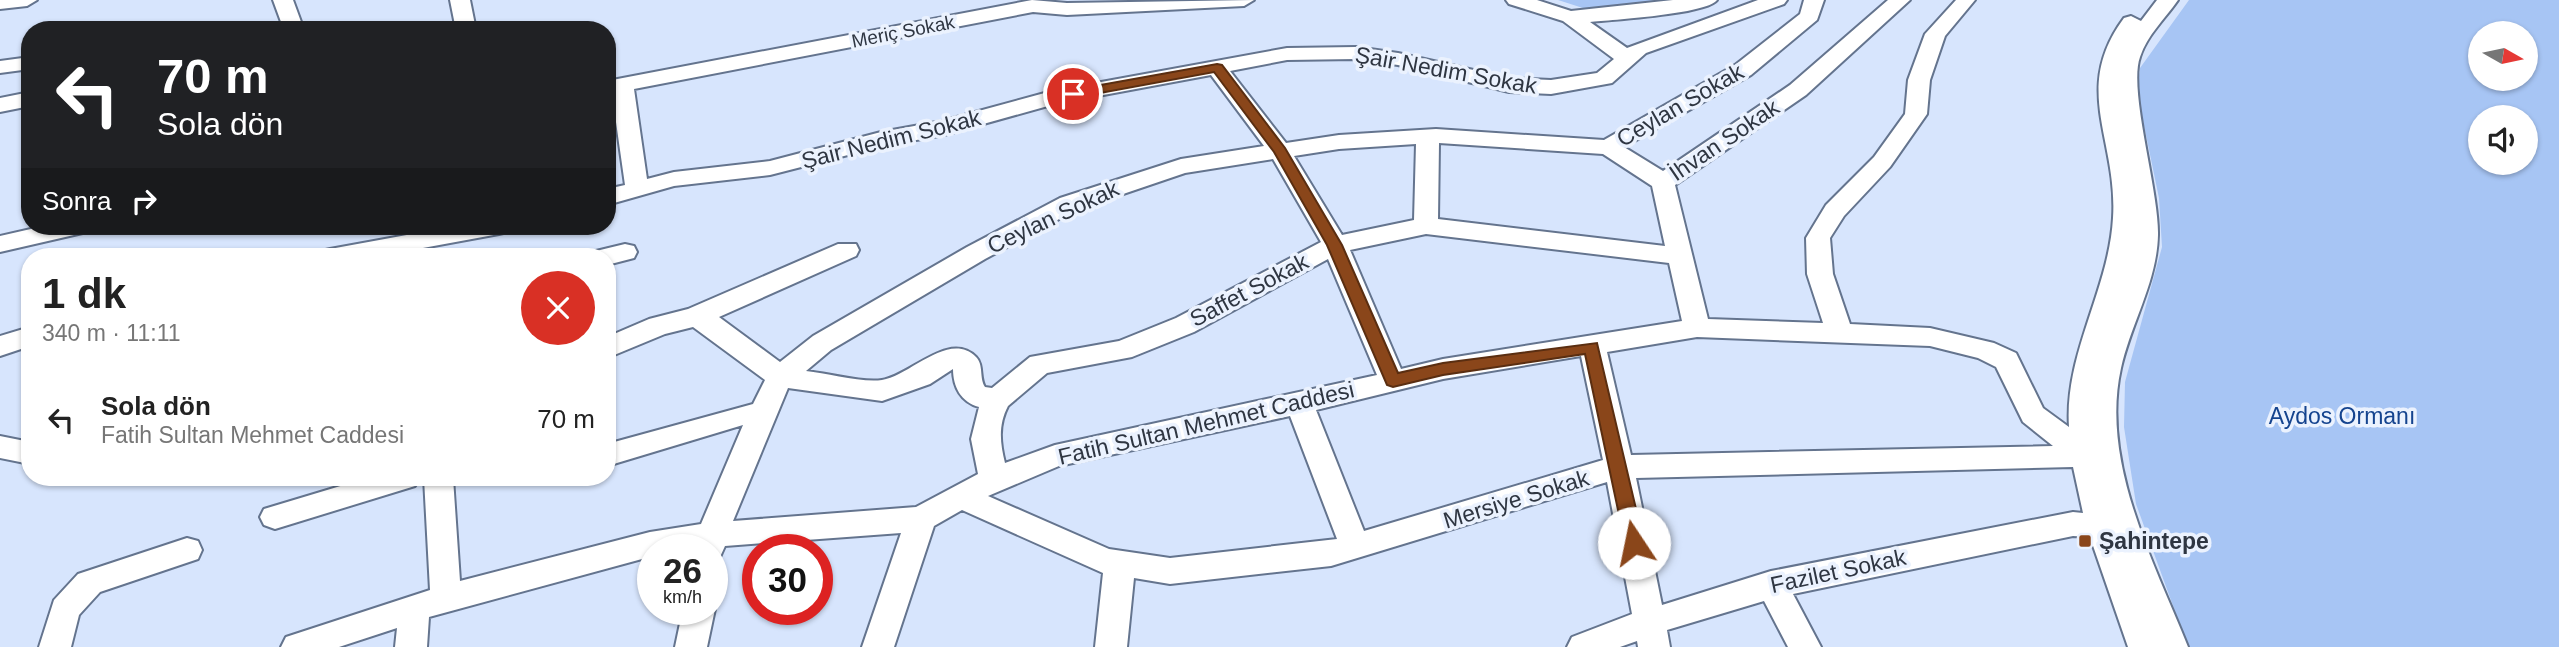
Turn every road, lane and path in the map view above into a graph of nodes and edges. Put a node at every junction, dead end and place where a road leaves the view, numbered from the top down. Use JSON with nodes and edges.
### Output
{"nodes":[{"id":1,"x":27,"y":0,"type":"edge"},
{"id":2,"x":284,"y":0,"type":"edge"},
{"id":3,"x":460,"y":0,"type":"edge"},
{"id":4,"x":1244,"y":0,"type":"edge"},
{"id":5,"x":1516,"y":0,"type":"edge"},
{"id":6,"x":1707,"y":0,"type":"edge"},
{"id":7,"x":1777,"y":0,"type":"edge"},
{"id":8,"x":1814,"y":0,"type":"edge"},
{"id":9,"x":1900,"y":0,"type":"edge"},
{"id":10,"x":2150,"y":0,"type":"edge"},
{"id":11,"x":2168,"y":0,"type":"edge"},
{"id":12,"x":1966,"y":1,"type":"edge"},
{"id":13,"x":0,"y":3,"type":"edge"},
{"id":14,"x":1570,"y":17,"type":"junction"},
{"id":15,"x":292,"y":21,"type":"edge"},
{"id":16,"x":464,"y":21,"type":"edge"},
{"id":17,"x":1626,"y":57,"type":"junction"},
{"id":18,"x":21,"y":64,"type":"edge"},
{"id":19,"x":0,"y":67,"type":"edge"},
{"id":20,"x":1217,"y":68,"type":"junction"},
{"id":21,"x":616,"y":87,"type":"edge"},
{"id":22,"x":616,"y":92,"type":"edge"},
{"id":23,"x":21,"y":101,"type":"edge"},
{"id":24,"x":0,"y":105,"type":"edge"},
{"id":25,"x":1428,"y":136,"type":"junction"},
{"id":26,"x":1608,"y":147,"type":"junction"},
{"id":27,"x":1280,"y":151,"type":"junction"},
{"id":28,"x":1662,"y":182,"type":"junction"},
{"id":29,"x":637,"y":189,"type":"junction"},
{"id":30,"x":616,"y":195,"type":"edge"},
{"id":31,"x":1426,"y":226,"type":"junction"},
{"id":32,"x":32,"y":235,"type":"edge"},
{"id":33,"x":456,"y":235,"type":"edge"},
{"id":34,"x":1,"y":241,"type":"edge"},
{"id":35,"x":365,"y":244,"type":"edge"},
{"id":36,"x":1335,"y":245,"type":"junction"},
{"id":37,"x":394,"y":248,"type":"edge"},
{"id":38,"x":394,"y":248,"type":"edge"},
{"id":39,"x":847,"y":250,"type":"dead end"},
{"id":40,"x":1681,"y":257,"type":"junction"},
{"id":41,"x":695,"y":317,"type":"junction"},
{"id":42,"x":1697,"y":328,"type":"junction"},
{"id":43,"x":1839,"y":332,"type":"junction"},
{"id":44,"x":21,"y":339,"type":"edge"},
{"id":45,"x":616,"y":344,"type":"edge"},
{"id":46,"x":0,"y":346,"type":"edge"},
{"id":47,"x":1592,"y":347,"type":"junction"},
{"id":48,"x":780,"y":377,"type":"junction"},
{"id":49,"x":1393,"y":380,"type":"junction"},
{"id":50,"x":997,"y":398,"type":"junction"},
{"id":51,"x":1299,"y":404,"type":"junction"},
{"id":52,"x":762,"y":414,"type":"junction"},
{"id":53,"x":0,"y":447,"type":"edge"},
{"id":54,"x":21,"y":451,"type":"edge"},
{"id":55,"x":616,"y":452,"type":"edge"},
{"id":56,"x":2097,"y":458,"type":"junction"},
{"id":57,"x":1619,"y":467,"type":"junction"},
{"id":58,"x":994,"y":479,"type":"junction"},
{"id":59,"x":378,"y":486,"type":"edge"},
{"id":60,"x":439,"y":486,"type":"edge"},
{"id":61,"x":964,"y":498,"type":"junction"},
{"id":62,"x":275,"y":517,"type":"dead end"},
{"id":63,"x":921,"y":519,"type":"junction"},
{"id":64,"x":2114,"y":527,"type":"junction"},
{"id":65,"x":713,"y":534,"type":"edge"},
{"id":66,"x":728,"y":540,"type":"edge"},
{"id":67,"x":637,"y":547,"type":"edge"},
{"id":68,"x":1355,"y":547,"type":"junction"},
{"id":69,"x":187,"y":550,"type":"dead end"},
{"id":70,"x":1120,"y":563,"type":"junction"},
{"id":71,"x":1771,"y":584,"type":"junction"},
{"id":72,"x":446,"y":598,"type":"junction"},
{"id":73,"x":414,"y":608,"type":"junction"},
{"id":74,"x":697,"y":625,"type":"edge"},
{"id":75,"x":1652,"y":633,"type":"edge"},
{"id":76,"x":695,"y":645,"type":"edge"},
{"id":77,"x":55,"y":647,"type":"edge"},
{"id":78,"x":297,"y":647,"type":"edge"},
{"id":79,"x":411,"y":647,"type":"edge"},
{"id":80,"x":878,"y":647,"type":"edge"},
{"id":81,"x":1111,"y":647,"type":"edge"},
{"id":82,"x":1583,"y":647,"type":"edge"},
{"id":83,"x":1805,"y":647,"type":"edge"},
{"id":84,"x":2144,"y":647,"type":"edge"},
{"id":85,"x":2172,"y":647,"type":"edge"}],
"edges":[{"from":1,"to":13,"type":"street"},
{"from":2,"to":15,"type":"street"},
{"from":3,"to":16,"type":"street"},
{"from":4,"to":21,"type":"street","name":"Meriç Sokak"},
{"from":5,"to":14,"type":"street"},
{"from":6,"to":14,"type":"street"},
{"from":7,"to":17,"type":"street","name":"Şair Nedim Sokak"},
{"from":8,"to":26,"type":"street","name":"Ceylan Sokak"},
{"from":9,"to":28,"type":"street","name":"İhvan Sokak"},
{"from":10,"to":56,"type":"street"},
{"from":11,"to":56,"type":"street"},
{"from":12,"to":43,"type":"street"},
{"from":14,"to":17,"type":"street"},
{"from":17,"to":20,"type":"street","name":"Şair Nedim Sokak"},
{"from":18,"to":19,"type":"street"},
{"from":20,"to":27,"type":"street"},
{"from":20,"to":29,"type":"street","name":"Şair Nedim Sokak"},
{"from":22,"to":29,"type":"street"},
{"from":23,"to":24,"type":"street"},
{"from":25,"to":26,"type":"street","name":"Ceylan Sokak"},
{"from":25,"to":27,"type":"street","name":"Ceylan Sokak"},
{"from":25,"to":31,"type":"street"},
{"from":26,"to":28,"type":"street"},
{"from":27,"to":36,"type":"street"},
{"from":27,"to":48,"type":"street","name":"Ceylan Sokak"},
{"from":28,"to":40,"type":"street","name":"İhvan Sokak"},
{"from":29,"to":30,"type":"street","name":"Şair Nedim Sokak"},
{"from":31,"to":36,"type":"street","name":"Saffet Sokak"},
{"from":31,"to":40,"type":"street","name":"Saffet Sokak"},
{"from":32,"to":34,"type":"street"},
{"from":33,"to":37,"type":"street"},
{"from":35,"to":38,"type":"street"},
{"from":36,"to":49,"type":"street"},
{"from":36,"to":50,"type":"street","name":"Saffet Sokak"},
{"from":39,"to":41,"type":"street"},
{"from":40,"to":42,"type":"street","name":"İhvan Sokak"},
{"from":41,"to":45,"type":"street"},
{"from":41,"to":48,"type":"street"},
{"from":42,"to":43,"type":"street","name":"Fatih Sultan Mehmet Caddesi"},
{"from":42,"to":47,"type":"street","name":"Fatih Sultan Mehmet Caddesi"},
{"from":43,"to":56,"type":"street","name":"Fatih Sultan Mehmet Caddesi"},
{"from":44,"to":46,"type":"street"},
{"from":47,"to":49,"type":"street","name":"Fatih Sultan Mehmet Caddesi"},
{"from":47,"to":57,"type":"street"},
{"from":48,"to":50,"type":"street"},
{"from":48,"to":52,"type":"street","name":"Ceylan Sokak"},
{"from":49,"to":51,"type":"street","name":"Fatih Sultan Mehmet Caddesi"},
{"from":50,"to":58,"type":"street"},
{"from":51,"to":58,"type":"street","name":"Fatih Sultan Mehmet Caddesi"},
{"from":51,"to":68,"type":"street"},
{"from":52,"to":55,"type":"street"},
{"from":52,"to":65,"type":"street","name":"Ceylan Sokak"},
{"from":53,"to":54,"type":"street"},
{"from":56,"to":57,"type":"street","name":"Mersiye Sokak"},
{"from":56,"to":64,"type":"street"},
{"from":57,"to":68,"type":"street","name":"Mersiye Sokak"},
{"from":57,"to":75,"type":"street"},
{"from":58,"to":61,"type":"street","name":"Fatih Sultan Mehmet Caddesi"},
{"from":59,"to":62,"type":"street"},
{"from":60,"to":72,"type":"street"},
{"from":61,"to":63,"type":"street","name":"Fatih Sultan Mehmet Caddesi"},
{"from":61,"to":70,"type":"street","name":"Mersiye Sokak"},
{"from":63,"to":66,"type":"street","name":"Fatih Sultan Mehmet Caddesi"},
{"from":63,"to":80,"type":"street"},
{"from":64,"to":71,"type":"street","name":"Fazilet Sokak"},
{"from":64,"to":84,"type":"street"},
{"from":64,"to":85,"type":"street"},
{"from":67,"to":72,"type":"street","name":"Fatih Sultan Mehmet Caddesi"},
{"from":68,"to":70,"type":"street","name":"Mersiye Sokak"},
{"from":69,"to":77,"type":"street"},
{"from":70,"to":81,"type":"street"},
{"from":71,"to":75,"type":"street","name":"Fazilet Sokak"},
{"from":71,"to":83,"type":"street"},
{"from":72,"to":73,"type":"street","name":"Fatih Sultan Mehmet Caddesi"},
{"from":73,"to":78,"type":"street","name":"Fatih Sultan Mehmet Caddesi"},
{"from":73,"to":79,"type":"street"},
{"from":74,"to":76,"type":"street"},
{"from":75,"to":82,"type":"street","name":"Fazilet Sokak"}]}
